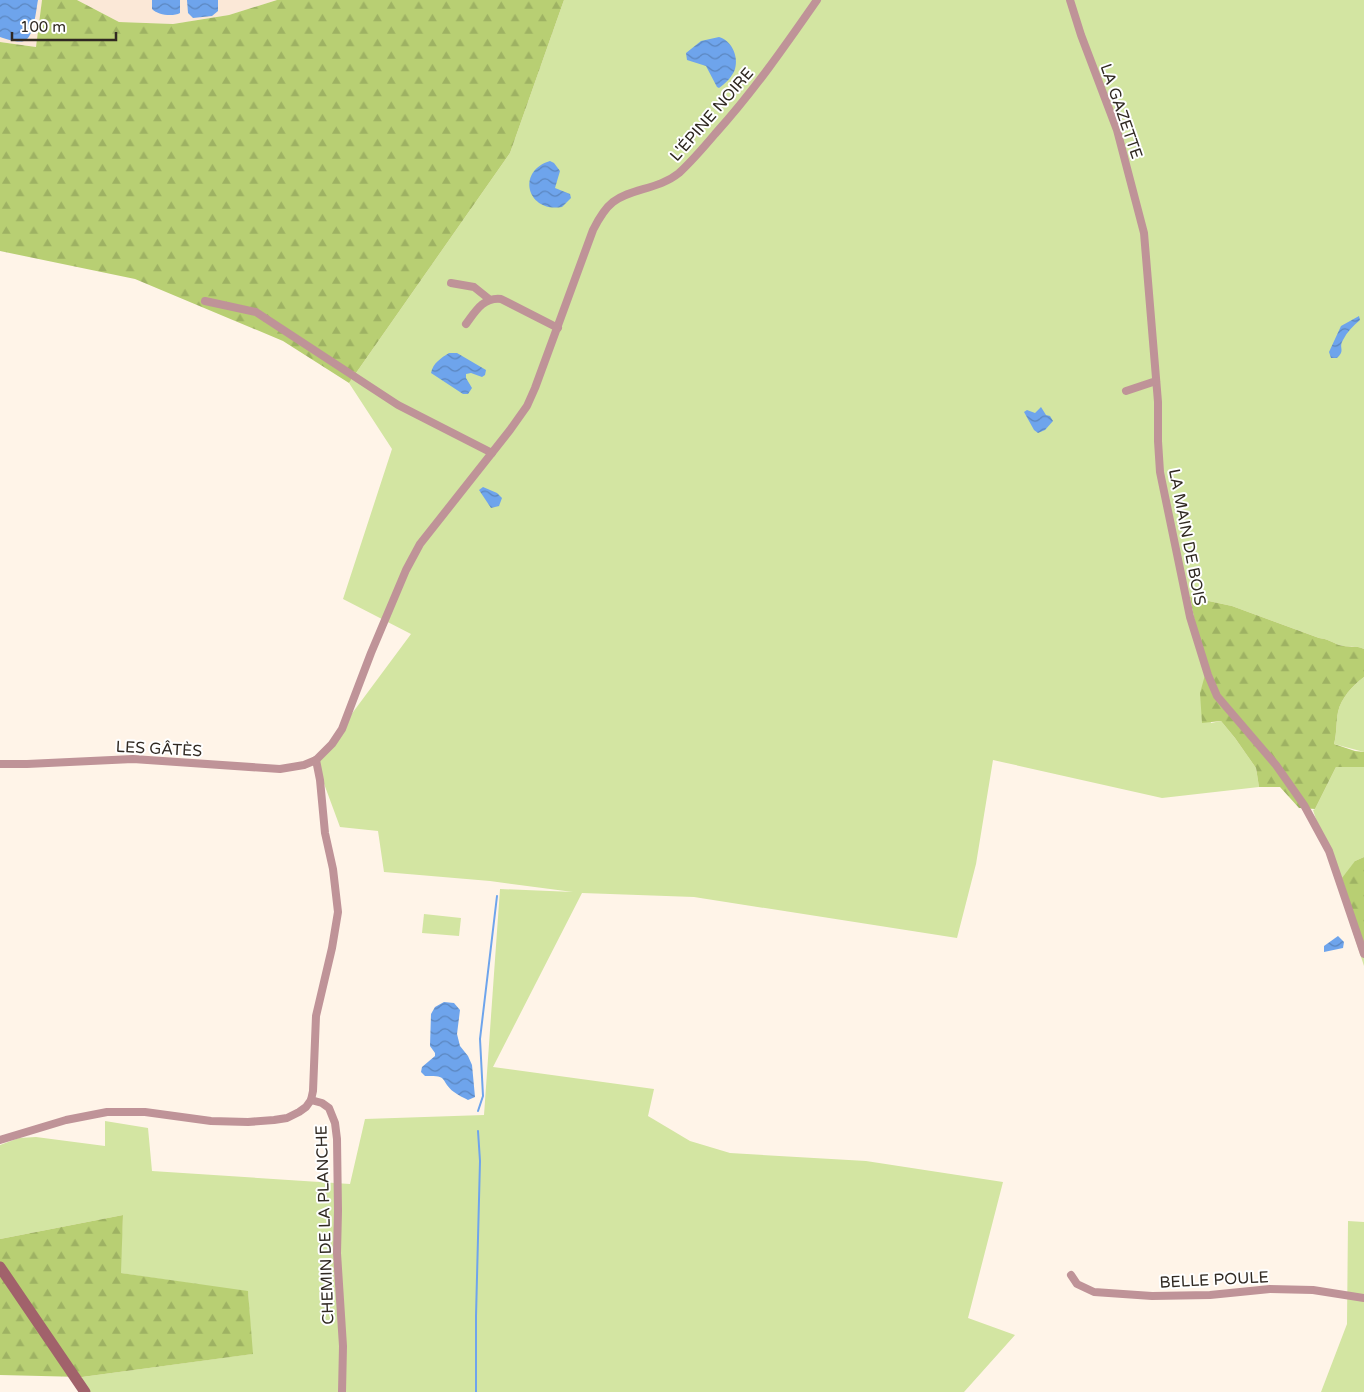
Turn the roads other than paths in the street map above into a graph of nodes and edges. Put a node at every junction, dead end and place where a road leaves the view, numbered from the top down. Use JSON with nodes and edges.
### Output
{"nodes":[{"id":1,"x":817,"y":0,"type":"edge"},
{"id":2,"x":1070,"y":0,"type":"edge"},
{"id":3,"x":1144,"y":233,"type":"joint"},
{"id":4,"x":451,"y":283,"type":"dead end"},
{"id":5,"x":488,"y":299,"type":"junction"},
{"id":6,"x":205,"y":301,"type":"dead end"},
{"id":7,"x":466,"y":324,"type":"dead end"},
{"id":8,"x":558,"y":328,"type":"junction"},
{"id":9,"x":1156,"y":381,"type":"junction"},
{"id":10,"x":1126,"y":391,"type":"dead end"},
{"id":11,"x":492,"y":454,"type":"junction"},
{"id":12,"x":316,"y":760,"type":"junction"},
{"id":13,"x":0,"y":764,"type":"edge"},
{"id":14,"x":1364,"y":954,"type":"edge"},
{"id":15,"x":311,"y":1100,"type":"junction"},
{"id":16,"x":0,"y":1140,"type":"edge"},
{"id":17,"x":0,"y":1267,"type":"edge"},
{"id":18,"x":1071,"y":1275,"type":"dead end"},
{"id":19,"x":1364,"y":1298,"type":"edge"},
{"id":20,"x":84,"y":1392,"type":"edge"},
{"id":21,"x":342,"y":1392,"type":"edge"}],
"edges":[{"from":1,"to":8,"type":"street","name":"L'ÉPINE NOIRE"},
{"from":2,"to":3,"type":"street","name":"LA GAZETTE"},
{"from":3,"to":9,"type":"street","name":"LA MAIN DE BOIS"},
{"from":4,"to":5,"type":"street"},
{"from":5,"to":7,"type":"street"},
{"from":5,"to":8,"type":"street"},
{"from":6,"to":11,"type":"street"},
{"from":8,"to":11,"type":"street","name":"L'ÉPINE NOIRE"},
{"from":9,"to":10,"type":"street"},
{"from":9,"to":14,"type":"street","name":"LA MAIN DE BOIS"},
{"from":11,"to":12,"type":"street","name":"L'ÉPINE NOIRE"},
{"from":12,"to":13,"type":"street","name":"LES GÂTÈS"},
{"from":12,"to":15,"type":"street"},
{"from":15,"to":16,"type":"street"},
{"from":15,"to":21,"type":"street","name":"CHEMIN DE LA PLANCHE"},
{"from":17,"to":20,"type":"main road"},
{"from":18,"to":19,"type":"street","name":"BELLE POULE"}]}
